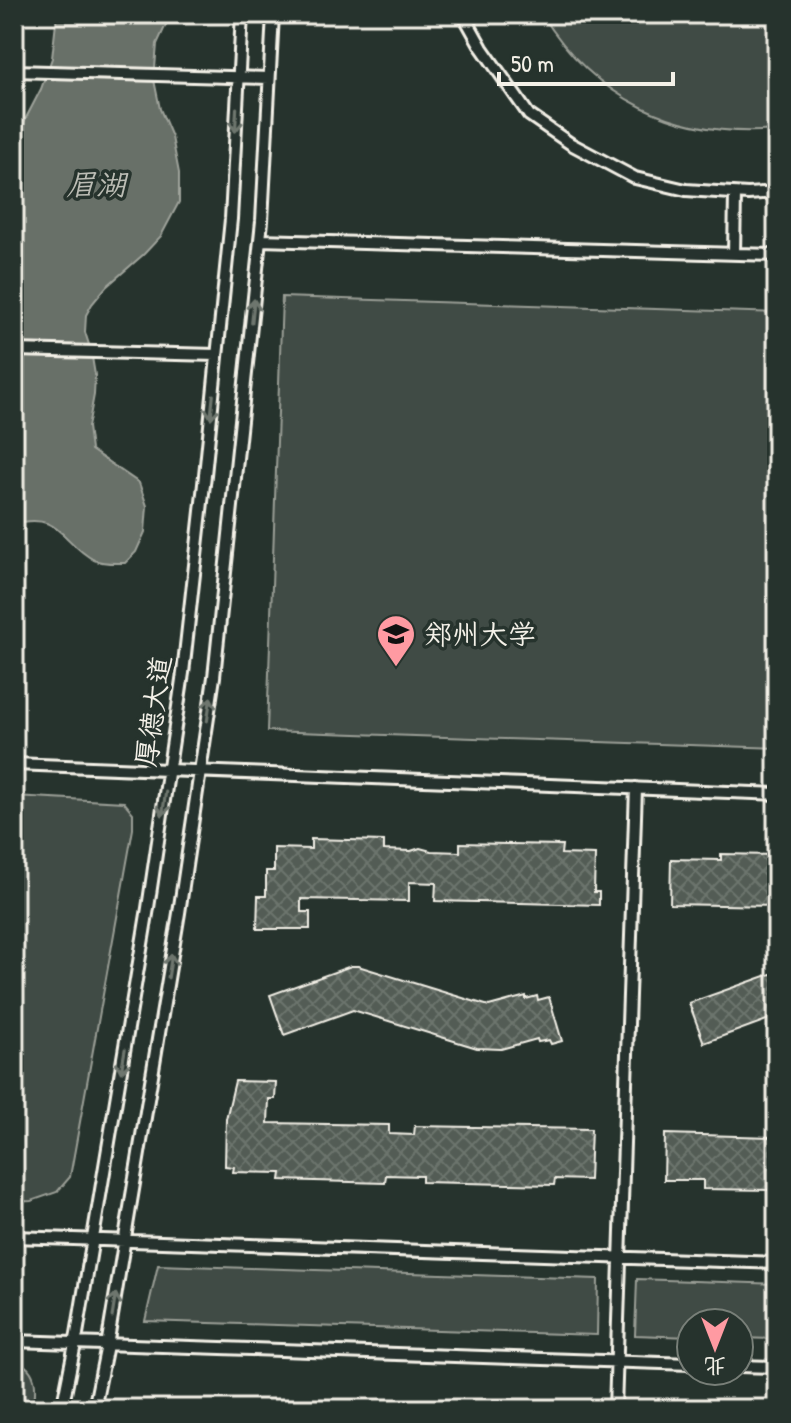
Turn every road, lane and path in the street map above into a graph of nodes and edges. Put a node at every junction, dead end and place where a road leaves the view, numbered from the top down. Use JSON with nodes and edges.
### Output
{"nodes":[{"id":1,"x":242,"y":14,"type":"edge"},
{"id":2,"x":273,"y":14,"type":"edge"},
{"id":3,"x":463,"y":14,"type":"edge"},
{"id":4,"x":14,"y":71,"type":"edge"},
{"id":5,"x":238,"y":78,"type":"junction"},
{"id":6,"x":269,"y":78,"type":"junction"},
{"id":7,"x":777,"y":192,"type":"edge"},
{"id":8,"x":735,"y":194,"type":"junction"},
{"id":9,"x":260,"y":240,"type":"junction"},
{"id":10,"x":734,"y":254,"type":"junction"},
{"id":11,"x":777,"y":255,"type":"edge"},
{"id":12,"x":14,"y":350,"type":"edge"},
{"id":13,"x":217,"y":355,"type":"junction"},
{"id":14,"x":14,"y":764,"type":"edge"},
{"id":15,"x":169,"y":770,"type":"junction"},
{"id":16,"x":200,"y":771,"type":"junction"},
{"id":17,"x":636,"y":788,"type":"junction"},
{"id":18,"x":777,"y":794,"type":"edge"},
{"id":19,"x":14,"y":1237,"type":"edge"},
{"id":20,"x":93,"y":1240,"type":"junction"},
{"id":21,"x":124,"y":1241,"type":"junction"},
{"id":22,"x":621,"y":1258,"type":"junction"},
{"id":23,"x":777,"y":1263,"type":"edge"},
{"id":24,"x":14,"y":1341,"type":"edge"},
{"id":25,"x":76,"y":1343,"type":"junction"},
{"id":26,"x":107,"y":1344,"type":"junction"},
{"id":27,"x":617,"y":1362,"type":"junction"},
{"id":28,"x":675,"y":1364,"type":"edge"},
{"id":29,"x":755,"y":1366,"type":"edge"},
{"id":30,"x":777,"y":1367,"type":"edge"},
{"id":31,"x":62,"y":1409,"type":"edge"},
{"id":32,"x":94,"y":1409,"type":"edge"},
{"id":33,"x":615,"y":1409,"type":"edge"}],
"edges":[{"from":1,"to":5,"type":"lane","name":"厚德大道"},
{"from":2,"to":6,"type":"lane","name":"厚德大道"},
{"from":3,"to":8,"type":"lane"},
{"from":4,"to":5,"type":"lane"},
{"from":5,"to":6,"type":"lane"},
{"from":5,"to":13,"type":"lane","name":"厚德大道","one_way":true},
{"from":6,"to":9,"type":"lane","name":"厚德大道"},
{"from":7,"to":8,"type":"lane"},
{"from":8,"to":10,"type":"lane"},
{"from":9,"to":10,"type":"lane"},
{"from":16,"to":9,"type":"lane","name":"厚德大道","one_way":true},
{"from":10,"to":11,"type":"lane"},
{"from":12,"to":13,"type":"lane"},
{"from":13,"to":15,"type":"lane","name":"厚德大道","one_way":true},
{"from":14,"to":15,"type":"lane"},
{"from":15,"to":16,"type":"lane"},
{"from":15,"to":20,"type":"lane","name":"厚德大道","one_way":true},
{"from":16,"to":17,"type":"lane"},
{"from":21,"to":16,"type":"lane","name":"厚德大道","one_way":true},
{"from":17,"to":18,"type":"lane"},
{"from":17,"to":22,"type":"lane"},
{"from":19,"to":20,"type":"lane"},
{"from":20,"to":21,"type":"lane"},
{"from":20,"to":25,"type":"lane","name":"厚德大道"},
{"from":21,"to":22,"type":"lane"},
{"from":26,"to":21,"type":"lane","name":"厚德大道","one_way":true},
{"from":22,"to":23,"type":"lane"},
{"from":22,"to":27,"type":"lane"},
{"from":24,"to":25,"type":"lane"},
{"from":25,"to":26,"type":"lane"},
{"from":25,"to":31,"type":"lane","name":"厚德大道"},
{"from":26,"to":27,"type":"lane"},
{"from":26,"to":32,"type":"lane","name":"厚德大道"},
{"from":27,"to":28,"type":"lane"},
{"from":27,"to":33,"type":"lane"},
{"from":29,"to":30,"type":"lane"}]}
